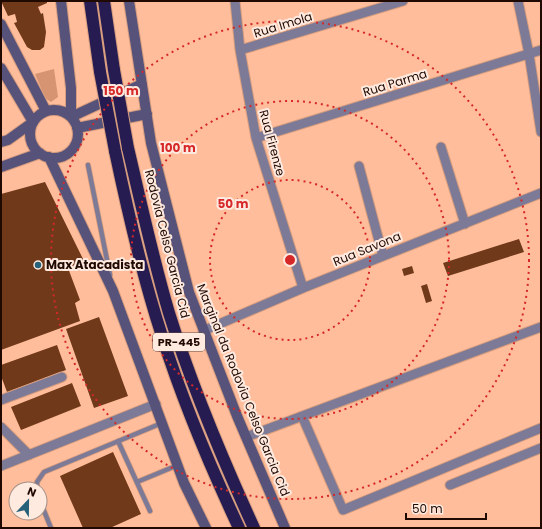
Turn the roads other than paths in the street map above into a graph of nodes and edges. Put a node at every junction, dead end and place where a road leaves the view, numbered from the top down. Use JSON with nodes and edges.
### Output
{"nodes":[{"id":1,"x":61,"y":1,"type":"edge"},
{"id":2,"x":90,"y":1,"type":"edge"},
{"id":3,"x":104,"y":1,"type":"edge"},
{"id":4,"x":129,"y":1,"type":"edge"},
{"id":5,"x":235,"y":1,"type":"edge"},
{"id":6,"x":403,"y":1,"type":"edge"},
{"id":7,"x":518,"y":1,"type":"edge"},
{"id":8,"x":1,"y":24,"type":"edge"},
{"id":9,"x":240,"y":50,"type":"junction"},
{"id":10,"x":541,"y":50,"type":"edge"},
{"id":11,"x":529,"y":54,"type":"junction"},
{"id":12,"x":1,"y":68,"type":"edge"},
{"id":13,"x":142,"y":84,"type":"junction"},
{"id":14,"x":46,"y":111,"type":"junction"},
{"id":15,"x":147,"y":114,"type":"junction"},
{"id":16,"x":71,"y":117,"type":"junction"},
{"id":17,"x":33,"y":122,"type":"junction"},
{"id":18,"x":77,"y":128,"type":"junction"},
{"id":19,"x":541,"y":132,"type":"edge"},
{"id":20,"x":256,"y":138,"type":"junction"},
{"id":21,"x":1,"y":142,"type":"edge"},
{"id":22,"x":441,"y":147,"type":"dead end"},
{"id":23,"x":45,"y":155,"type":"junction"},
{"id":24,"x":88,"y":165,"type":"dead end"},
{"id":25,"x":359,"y":166,"type":"dead end"},
{"id":26,"x":1,"y":167,"type":"edge"},
{"id":27,"x":541,"y":193,"type":"edge"},
{"id":28,"x":465,"y":224,"type":"junction"},
{"id":29,"x":383,"y":256,"type":"junction"},
{"id":30,"x":303,"y":288,"type":"junction"},
{"id":31,"x":113,"y":291,"type":"junction"},
{"id":32,"x":541,"y":327,"type":"edge"},
{"id":33,"x":203,"y":331,"type":"junction"},
{"id":34,"x":62,"y":377,"type":"dead end"},
{"id":35,"x":1,"y":400,"type":"edge"},
{"id":36,"x":156,"y":404,"type":"junction"},
{"id":37,"x":302,"y":416,"type":"junction"},
{"id":38,"x":162,"y":423,"type":"junction"},
{"id":39,"x":1,"y":428,"type":"edge"},
{"id":40,"x":541,"y":428,"type":"edge"},
{"id":41,"x":246,"y":437,"type":"junction"},
{"id":42,"x":118,"y":441,"type":"junction"},
{"id":43,"x":541,"y":448,"type":"edge"},
{"id":44,"x":29,"y":455,"type":"junction"},
{"id":45,"x":178,"y":465,"type":"junction"},
{"id":46,"x":1,"y":466,"type":"edge"},
{"id":47,"x":38,"y":481,"type":"edge"},
{"id":48,"x":137,"y":482,"type":"junction"},
{"id":49,"x":450,"y":485,"type":"dead end"},
{"id":50,"x":150,"y":511,"type":"dead end"},
{"id":51,"x":206,"y":528,"type":"edge"},
{"id":52,"x":239,"y":528,"type":"edge"},
{"id":53,"x":254,"y":528,"type":"edge"},
{"id":54,"x":285,"y":528,"type":"edge"}],
"edges":[{"from":1,"to":16,"type":"street"},
{"from":2,"to":52,"type":"highway","number":"PR-445","bridge":true},
{"from":3,"to":53,"type":"highway","name":"Rodovia Celso Garcia Cid","number":"PR-445","bridge":true},
{"from":4,"to":13,"type":"street","name":"Marginal da Rodovia Celso Garcia Cid"},
{"from":5,"to":9,"type":"street","name":"Rua Firenze"},
{"from":6,"to":9,"type":"street","name":"Rua Imola"},
{"from":7,"to":11,"type":"street"},
{"from":8,"to":14,"type":"street"},
{"from":9,"to":20,"type":"street","name":"Rua Firenze"},
{"from":10,"to":11,"type":"street","name":"Rua Parma"},
{"from":11,"to":19,"type":"street"},
{"from":11,"to":20,"type":"street","name":"Rua Parma"},
{"from":12,"to":17,"type":"street"},
{"from":13,"to":15,"type":"street","name":"Marginal da Rodovia Celso Garcia Cid"},
{"from":13,"to":16,"type":"street"},
{"from":14,"to":16,"type":"street"},
{"from":14,"to":17,"type":"street"},
{"from":15,"to":18,"type":"street"},
{"from":15,"to":33,"type":"street","name":"Marginal da Rodovia Celso Garcia Cid"},
{"from":16,"to":18,"type":"street"},
{"from":17,"to":21,"type":"street"},
{"from":17,"to":23,"type":"street"},
{"from":18,"to":23,"type":"street"},
{"from":20,"to":30,"type":"street","name":"Rua Firenze"},
{"from":22,"to":28,"type":"street"},
{"from":23,"to":26,"type":"street"},
{"from":23,"to":31,"type":"street"},
{"from":24,"to":31,"type":"lane"},
{"from":25,"to":29,"type":"street"},
{"from":27,"to":28,"type":"street","name":"Rua Savona"},
{"from":28,"to":29,"type":"street","name":"Rua Savona"},
{"from":29,"to":30,"type":"street","name":"Rua Savona"},
{"from":30,"to":33,"type":"street","name":"Rua Savona"},
{"from":31,"to":36,"type":"street"},
{"from":32,"to":37,"type":"street"},
{"from":33,"to":41,"type":"street","name":"Marginal da Rodovia Celso Garcia Cid"},
{"from":34,"to":35,"type":"street"},
{"from":36,"to":38,"type":"street"},
{"from":36,"to":44,"type":"street"},
{"from":37,"to":40,"type":"street"},
{"from":37,"to":41,"type":"street"},
{"from":38,"to":42,"type":"lane"},
{"from":38,"to":45,"type":"street"},
{"from":39,"to":44,"type":"street"},
{"from":41,"to":54,"type":"street","name":"Marginal da Rodovia Celso Garcia Cid"},
{"from":42,"to":47,"type":"lane"},
{"from":42,"to":48,"type":"lane"},
{"from":43,"to":49,"type":"street"},
{"from":44,"to":46,"type":"street"},
{"from":45,"to":48,"type":"lane"},
{"from":45,"to":51,"type":"street"},
{"from":48,"to":50,"type":"lane"}]}
